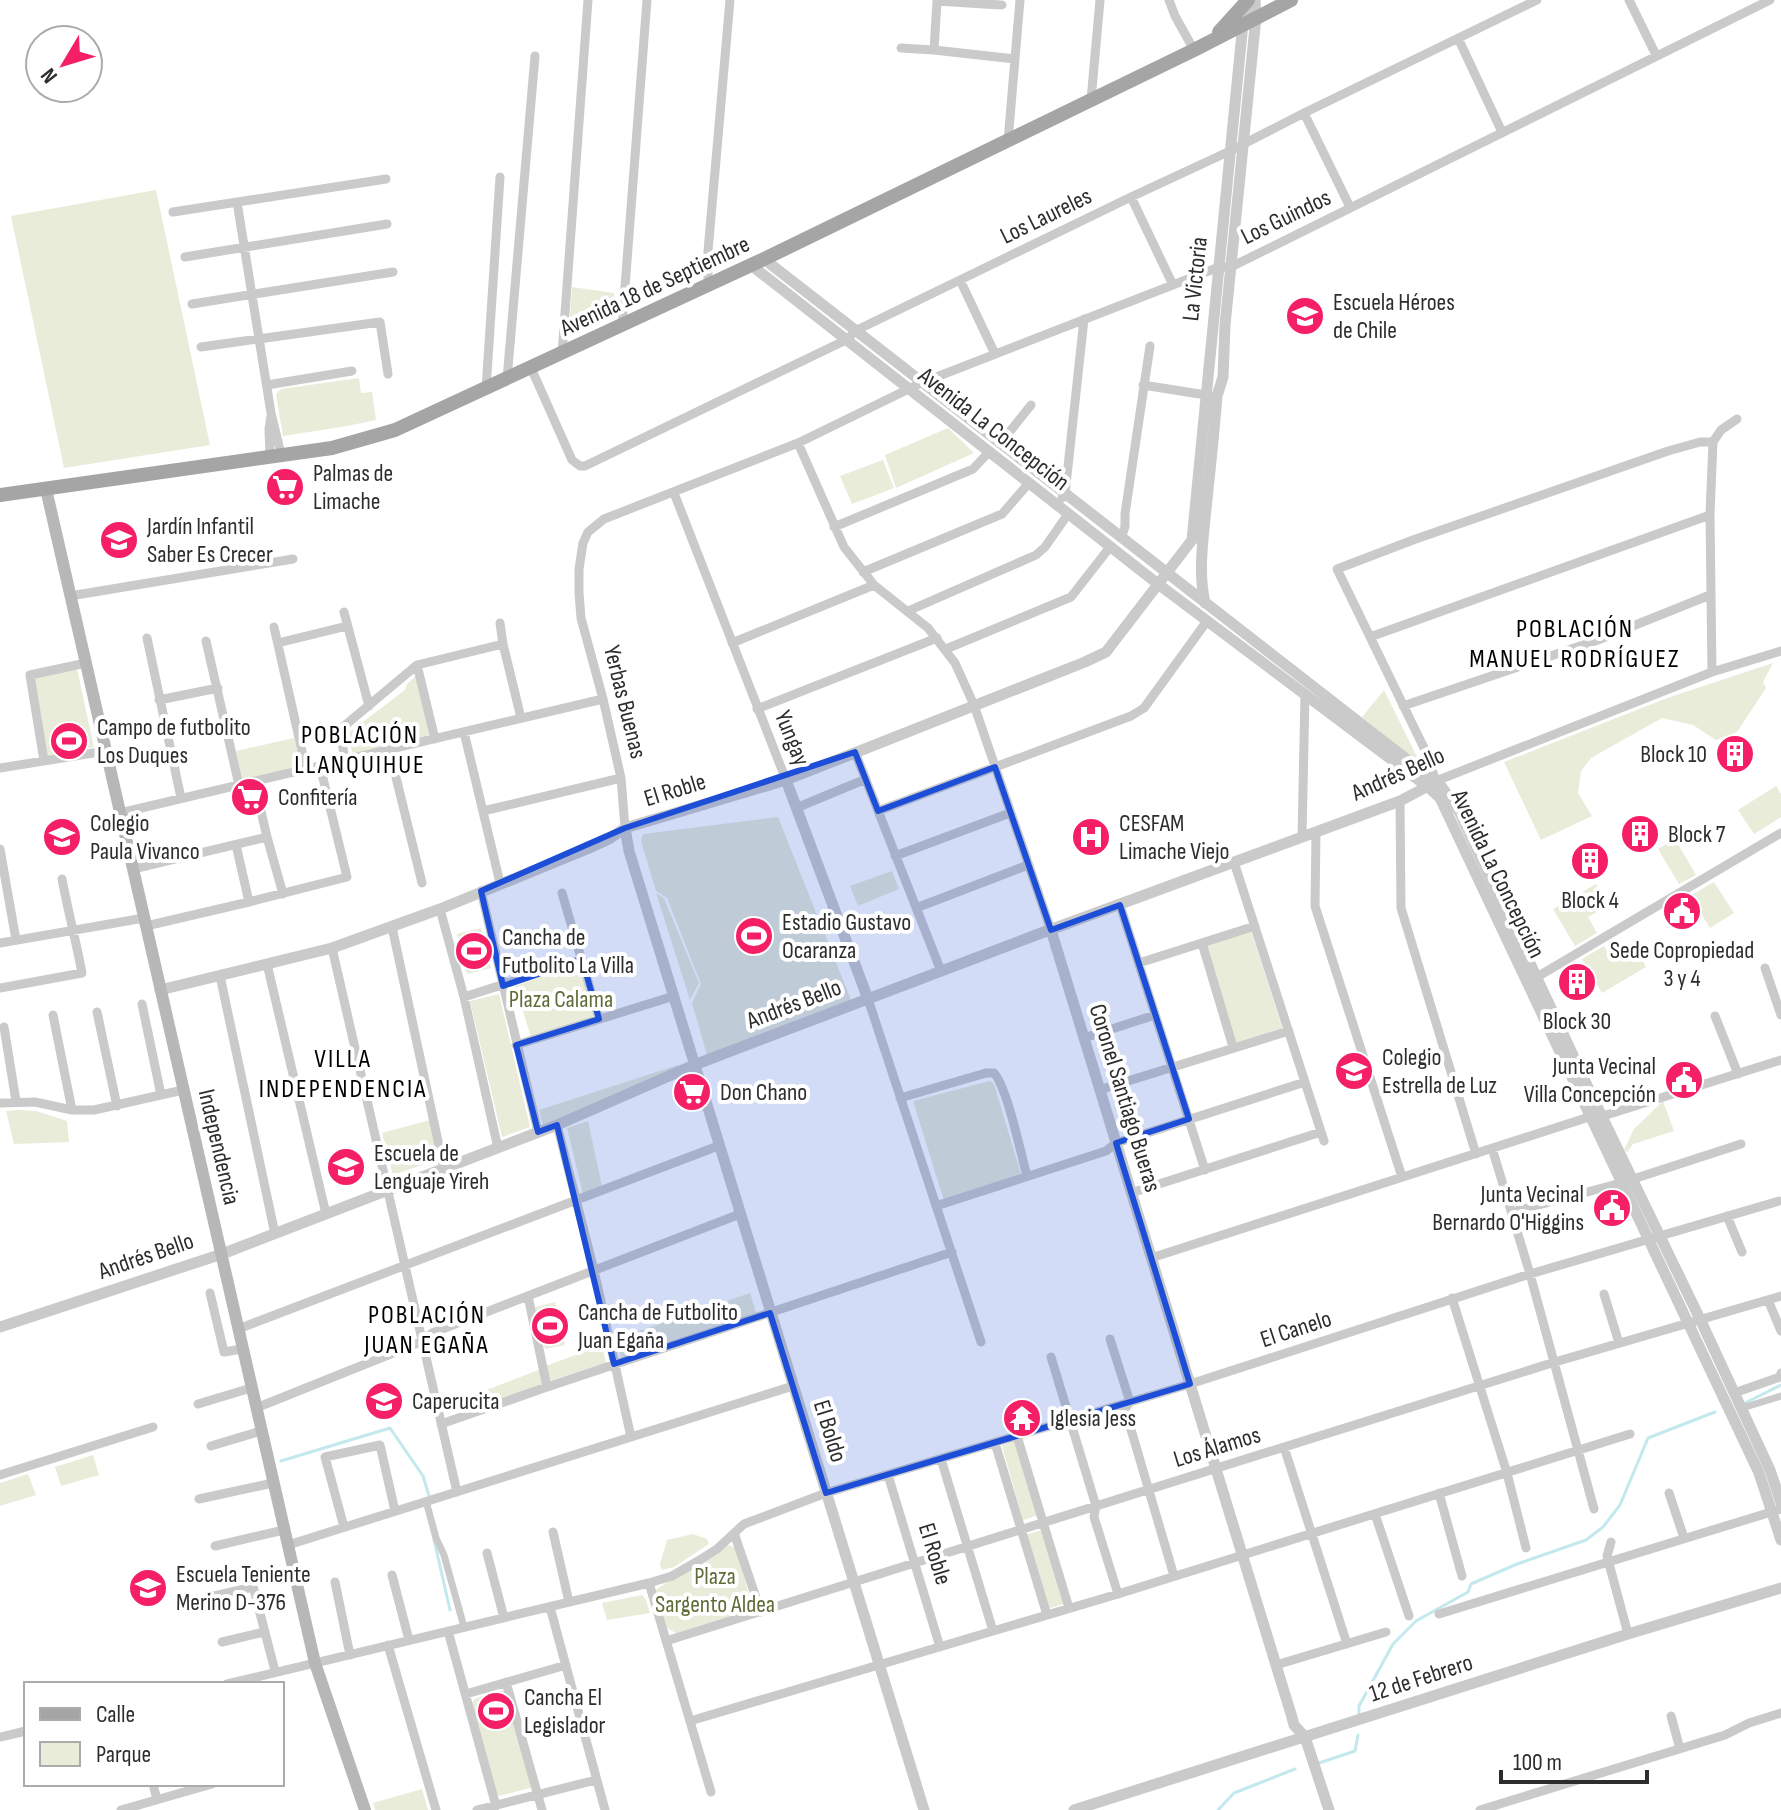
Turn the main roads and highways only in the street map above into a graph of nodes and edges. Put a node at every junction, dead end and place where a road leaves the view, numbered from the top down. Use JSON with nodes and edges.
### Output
{"nodes":[{"id":1,"x":1252,"y":0,"type":"edge"},
{"id":2,"x":1284,"y":1,"type":"edge"},
{"id":3,"x":1210,"y":41,"type":"junction"},
{"id":4,"x":46,"y":489,"type":"junction"},
{"id":5,"x":0,"y":495,"type":"edge"},
{"id":6,"x":365,"y":1810,"type":"edge"}],
"edges":[{"from":1,"to":3,"type":"main road"},
{"from":2,"to":3,"type":"main road","name":"Avenida 18 de Septiembre"},
{"from":3,"to":4,"type":"main road","name":"Avenida 18 de Septiembre"},
{"from":4,"to":5,"type":"main road","name":"Avenida 18 de Septiembre"},
{"from":4,"to":6,"type":"main road","name":"Independencia"}]}
